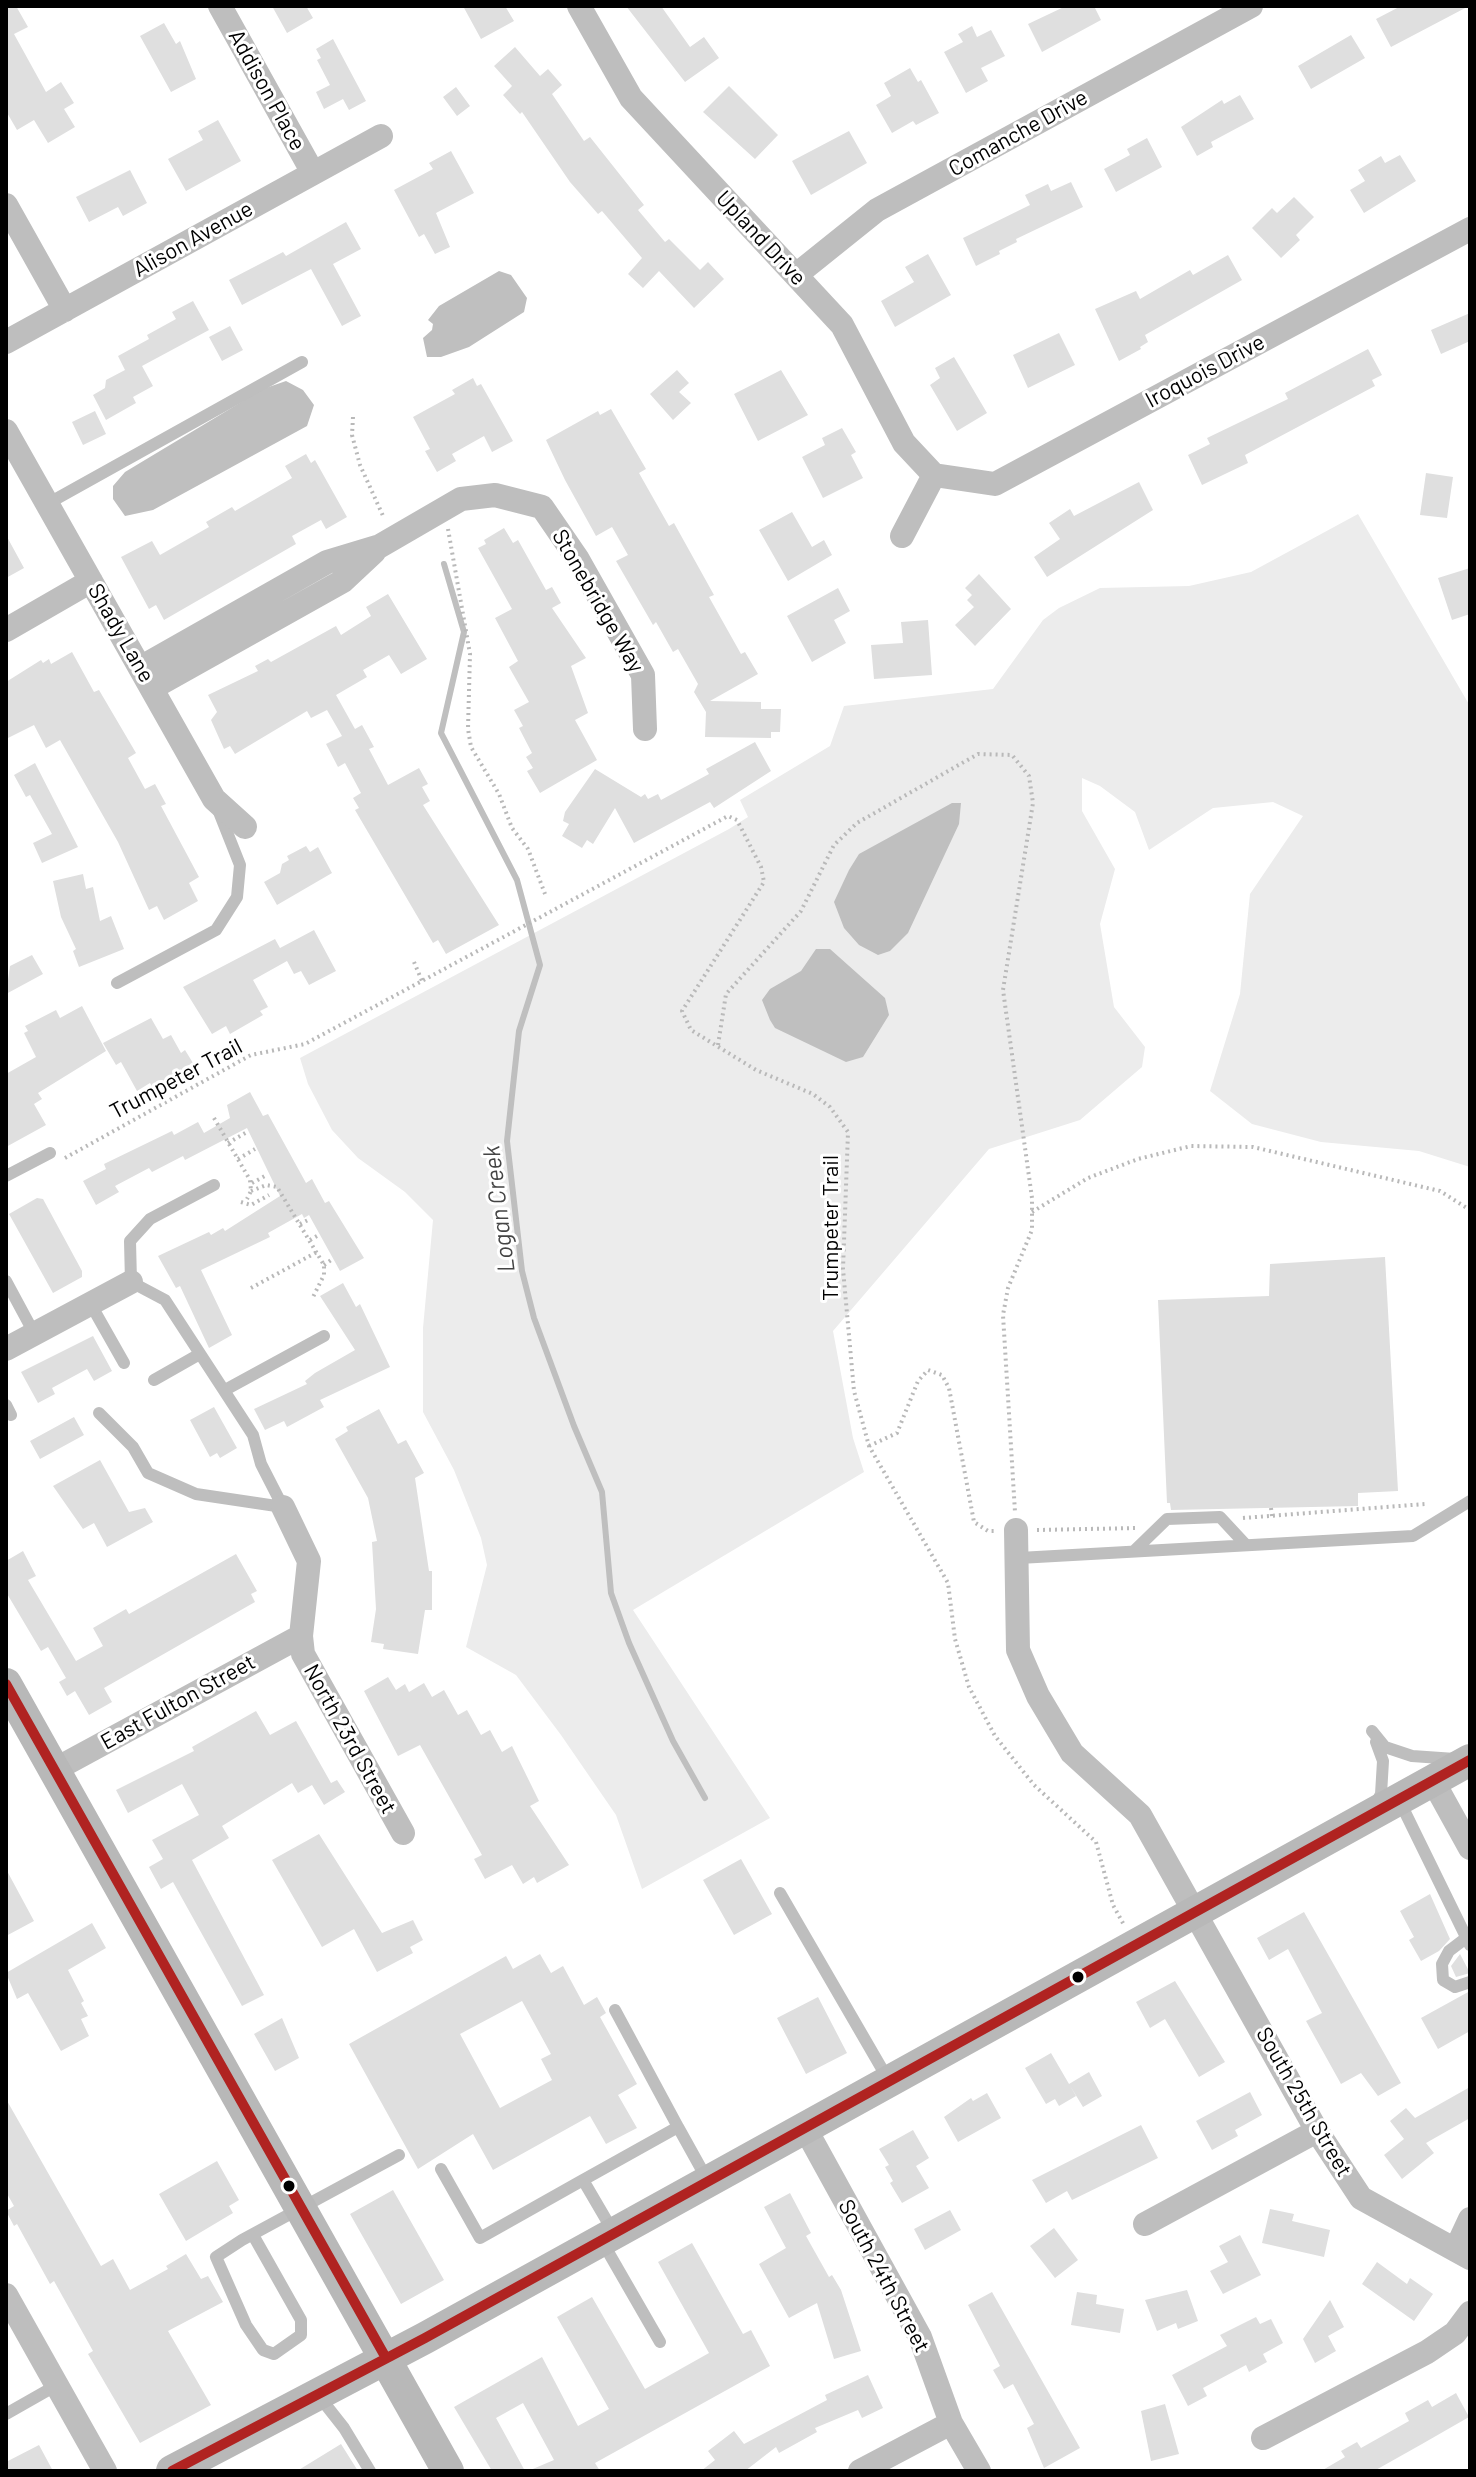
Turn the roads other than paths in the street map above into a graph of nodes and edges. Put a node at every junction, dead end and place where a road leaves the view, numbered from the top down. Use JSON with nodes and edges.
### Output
{"nodes":[{"id":1,"x":220,"y":6,"type":"edge"},
{"id":2,"x":579,"y":6,"type":"edge"},
{"id":3,"x":1251,"y":6,"type":"edge"},
{"id":4,"x":381,"y":136,"type":"dead end"},
{"id":5,"x":313,"y":173,"type":"junction"},
{"id":6,"x":6,"y":205,"type":"edge"},
{"id":7,"x":1470,"y":229,"type":"edge"},
{"id":8,"x":796,"y":275,"type":"junction"},
{"id":9,"x":65,"y":310,"type":"junction"},
{"id":10,"x":6,"y":342,"type":"edge"},
{"id":11,"x":302,"y":362,"type":"dead end"},
{"id":12,"x":6,"y":431,"type":"edge"},
{"id":13,"x":934,"y":475,"type":"junction"},
{"id":14,"x":47,"y":504,"type":"junction"},
{"id":15,"x":902,"y":536,"type":"dead end"},
{"id":16,"x":91,"y":581,"type":"junction"},
{"id":17,"x":6,"y":630,"type":"edge"},
{"id":18,"x":146,"y":678,"type":"junction"},
{"id":19,"x":645,"y":729,"type":"dead end"},
{"id":20,"x":214,"y":799,"type":"junction"},
{"id":21,"x":245,"y":827,"type":"dead end"},
{"id":22,"x":117,"y":983,"type":"dead end"},
{"id":23,"x":55,"y":1157,"type":"road end"},
{"id":24,"x":6,"y":1176,"type":"edge"},
{"id":25,"x":214,"y":1185,"type":"dead end"},
{"id":26,"x":6,"y":1281,"type":"edge"},
{"id":27,"x":131,"y":1282,"type":"junction"},
{"id":28,"x":90,"y":1303,"type":"junction"},
{"id":29,"x":34,"y":1333,"type":"junction"},
{"id":30,"x":324,"y":1336,"type":"dead end"},
{"id":31,"x":6,"y":1349,"type":"edge"},
{"id":32,"x":198,"y":1355,"type":"junction"},
{"id":33,"x":124,"y":1363,"type":"dead end"},
{"id":34,"x":154,"y":1380,"type":"dead end"},
{"id":35,"x":225,"y":1390,"type":"junction"},
{"id":36,"x":99,"y":1413,"type":"dead end"},
{"id":37,"x":1470,"y":1501,"type":"edge"},
{"id":38,"x":283,"y":1507,"type":"junction"},
{"id":39,"x":1016,"y":1530,"type":"road end"},
{"id":40,"x":1246,"y":1545,"type":"junction"},
{"id":41,"x":1134,"y":1551,"type":"junction"},
{"id":42,"x":1019,"y":1558,"type":"junction"},
{"id":43,"x":301,"y":1636,"type":"junction"},
{"id":44,"x":6,"y":1684,"type":"edge"},
{"id":45,"x":1470,"y":1759,"type":"edge"},
{"id":46,"x":56,"y":1769,"type":"junction"},
{"id":47,"x":1433,"y":1781,"type":"junction"},
{"id":48,"x":1399,"y":1799,"type":"junction"},
{"id":49,"x":1370,"y":1815,"type":"junction"},
{"id":50,"x":403,"y":1833,"type":"dead end"},
{"id":51,"x":1470,"y":1848,"type":"edge"},
{"id":52,"x":780,"y":1893,"type":"dead end"},
{"id":53,"x":1195,"y":1912,"type":"junction"},
{"id":54,"x":1468,"y":1942,"type":"edge"},
{"id":55,"x":1470,"y":1982,"type":"edge"},
{"id":56,"x":615,"y":2010,"type":"dead end"},
{"id":57,"x":889,"y":2081,"type":"junction"},
{"id":58,"x":678,"y":2127,"type":"junction"},
{"id":59,"x":805,"y":2128,"type":"junction"},
{"id":60,"x":1317,"y":2131,"type":"junction"},
{"id":61,"x":399,"y":2155,"type":"dead end"},
{"id":62,"x":441,"y":2169,"type":"dead end"},
{"id":63,"x":583,"y":2180,"type":"junction"},
{"id":64,"x":708,"y":2181,"type":"junction"},
{"id":65,"x":302,"y":2209,"type":"junction"},
{"id":66,"x":1470,"y":2219,"type":"edge"},
{"id":67,"x":1145,"y":2224,"type":"dead end"},
{"id":68,"x":253,"y":2235,"type":"junction"},
{"id":69,"x":608,"y":2236,"type":"junction"},
{"id":70,"x":1463,"y":2254,"type":"edge"},
{"id":71,"x":6,"y":2295,"type":"edge"},
{"id":72,"x":1470,"y":2313,"type":"edge"},
{"id":73,"x":660,"y":2342,"type":"dead end"},
{"id":74,"x":386,"y":2358,"type":"junction"},
{"id":75,"x":57,"y":2385,"type":"junction"},
{"id":76,"x":318,"y":2395,"type":"junction"},
{"id":77,"x":6,"y":2414,"type":"edge"},
{"id":78,"x":951,"y":2423,"type":"junction"},
{"id":79,"x":1263,"y":2438,"type":"dead end"},
{"id":80,"x":105,"y":2471,"type":"edge"},
{"id":81,"x":172,"y":2471,"type":"edge"},
{"id":82,"x":370,"y":2471,"type":"edge"},
{"id":83,"x":448,"y":2471,"type":"edge"},
{"id":84,"x":860,"y":2471,"type":"edge"},
{"id":85,"x":979,"y":2471,"type":"edge"}],
"edges":[{"from":1,"to":5,"type":"street","name":"Addison Place"},
{"from":2,"to":8,"type":"street","name":"Upland Drive"},
{"from":3,"to":8,"type":"street","name":"Comanche Drive"},
{"from":4,"to":5,"type":"street","name":"Alison Avenue"},
{"from":5,"to":9,"type":"street","name":"Alison Avenue"},
{"from":6,"to":9,"type":"street"},
{"from":7,"to":13,"type":"street","name":"Iroquois Drive"},
{"from":8,"to":13,"type":"street","name":"Upland Drive"},
{"from":9,"to":10,"type":"street","name":"Alison Avenue"},
{"from":11,"to":14,"type":"lane"},
{"from":12,"to":14,"type":"street","name":"Shady Lane"},
{"from":13,"to":15,"type":"street"},
{"from":14,"to":16,"type":"street","name":"Shady Lane"},
{"from":16,"to":17,"type":"street"},
{"from":16,"to":18,"type":"street","name":"Shady Lane"},
{"from":18,"to":19,"type":"street","name":"Stonebridge Way"},
{"from":18,"to":20,"type":"street","name":"Shady Lane"},
{"from":20,"to":21,"type":"street","name":"Shady Lane"},
{"from":20,"to":22,"type":"lane"},
{"from":23,"to":24,"type":"lane"},
{"from":25,"to":27,"type":"lane"},
{"from":26,"to":29,"type":"lane"},
{"from":27,"to":28,"type":"street"},
{"from":27,"to":32,"type":"lane"},
{"from":28,"to":29,"type":"street"},
{"from":28,"to":33,"type":"lane"},
{"from":29,"to":31,"type":"street"},
{"from":30,"to":35,"type":"lane"},
{"from":32,"to":34,"type":"lane"},
{"from":32,"to":35,"type":"lane"},
{"from":35,"to":38,"type":"lane"},
{"from":36,"to":38,"type":"lane"},
{"from":37,"to":40,"type":"lane"},
{"from":38,"to":43,"type":"street","name":"North 23rd Street"},
{"from":39,"to":42,"type":"street","name":"South 25th Street"},
{"from":40,"to":41,"type":"lane"},
{"from":40,"to":41,"type":"lane"},
{"from":41,"to":42,"type":"lane"},
{"from":42,"to":53,"type":"street","name":"South 25th Street"},
{"from":43,"to":46,"type":"street","name":"East Fulton Street"},
{"from":43,"to":50,"type":"street","name":"North 23rd Street"},
{"from":44,"to":46,"type":"street"},
{"from":45,"to":47,"type":"street"},
{"from":45,"to":49,"type":"lane"},
{"from":46,"to":65,"type":"street"},
{"from":47,"to":48,"type":"street"},
{"from":47,"to":51,"type":"street"},
{"from":48,"to":49,"type":"street"},
{"from":48,"to":54,"type":"lane"},
{"from":49,"to":53,"type":"street"},
{"from":52,"to":57,"type":"lane"},
{"from":53,"to":57,"type":"street"},
{"from":53,"to":60,"type":"street","name":"South 25th Street"},
{"from":54,"to":55,"type":"lane"},
{"from":56,"to":58,"type":"lane"},
{"from":57,"to":59,"type":"street"},
{"from":58,"to":63,"type":"lane"},
{"from":58,"to":64,"type":"lane"},
{"from":59,"to":64,"type":"street"},
{"from":59,"to":78,"type":"street","name":"South 24th Street"},
{"from":60,"to":67,"type":"street"},
{"from":60,"to":70,"type":"street","name":"South 25th Street"},
{"from":61,"to":65,"type":"lane"},
{"from":62,"to":63,"type":"lane"},
{"from":63,"to":69,"type":"lane"},
{"from":64,"to":69,"type":"street"},
{"from":65,"to":68,"type":"lane"},
{"from":65,"to":74,"type":"street"},
{"from":66,"to":70,"type":"street","name":"South 25th Street"},
{"from":68,"to":68,"type":"lane"},
{"from":69,"to":73,"type":"lane"},
{"from":69,"to":74,"type":"street"},
{"from":71,"to":75,"type":"street"},
{"from":72,"to":79,"type":"street"},
{"from":74,"to":76,"type":"street"},
{"from":74,"to":83,"type":"street"},
{"from":75,"to":77,"type":"lane"},
{"from":75,"to":80,"type":"street"},
{"from":76,"to":81,"type":"street"},
{"from":76,"to":82,"type":"lane"},
{"from":78,"to":84,"type":"street"},
{"from":78,"to":85,"type":"street","name":"South 24th Street"}]}
